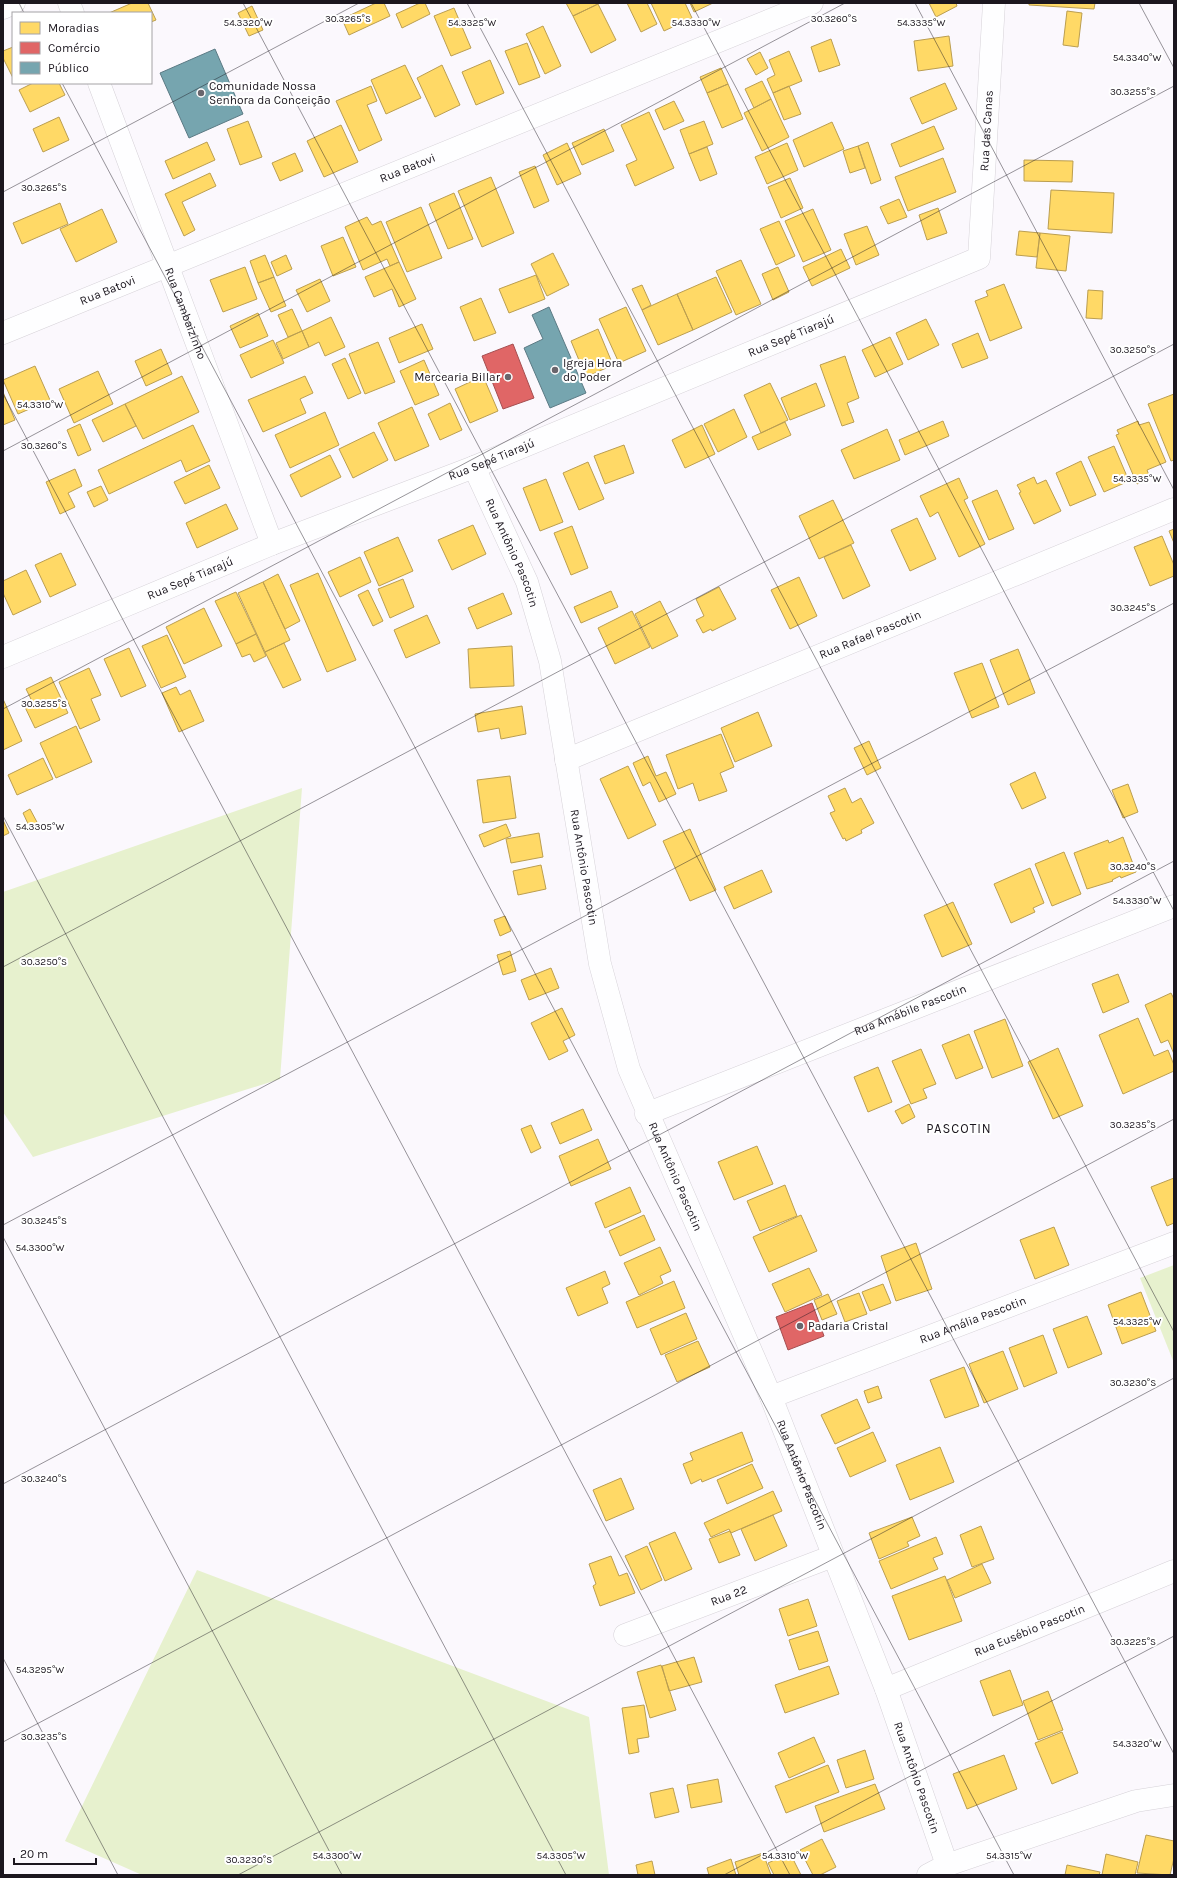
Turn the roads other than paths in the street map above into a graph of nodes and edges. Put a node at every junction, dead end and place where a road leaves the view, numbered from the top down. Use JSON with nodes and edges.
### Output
{"nodes":[{"id":1,"x":14,"y":3,"type":"edge"},
{"id":2,"x":812,"y":3,"type":"edge"},
{"id":3,"x":994,"y":3,"type":"edge"},
{"id":4,"x":3,"y":8,"type":"edge"},
{"id":5,"x":99,"y":84,"type":"edge"},
{"id":6,"x":979,"y":258,"type":"joint"},
{"id":7,"x":168,"y":265,"type":"junction"},
{"id":8,"x":3,"y":333,"type":"edge"},
{"id":9,"x":474,"y":467,"type":"junction"},
{"id":10,"x":1174,"y":509,"type":"edge"},
{"id":11,"x":272,"y":544,"type":"junction"},
{"id":12,"x":3,"y":657,"type":"edge"},
{"id":13,"x":566,"y":760,"type":"junction"},
{"id":14,"x":1174,"y":906,"type":"edge"},
{"id":15,"x":646,"y":1114,"type":"junction"},
{"id":16,"x":1174,"y":1243,"type":"edge"},
{"id":17,"x":770,"y":1397,"type":"junction"},
{"id":18,"x":833,"y":1556,"type":"junction"},
{"id":19,"x":1174,"y":1571,"type":"edge"},
{"id":20,"x":625,"y":1635,"type":"dead end"},
{"id":21,"x":886,"y":1689,"type":"junction"},
{"id":22,"x":1174,"y":1795,"type":"edge"},
{"id":23,"x":938,"y":1870,"type":"edge"}],
"edges":[{"from":1,"to":4,"type":"street"},
{"from":2,"to":7,"type":"street","name":"Rua Batovi"},
{"from":3,"to":6,"type":"street","name":"Rua das Canas"},
{"from":5,"to":7,"type":"street","name":"Rua Cambaizinho"},
{"from":6,"to":9,"type":"street","name":"Rua Sepé Tiarajú"},
{"from":7,"to":8,"type":"street","name":"Rua Batovi"},
{"from":7,"to":11,"type":"street","name":"Rua Cambaizinho"},
{"from":9,"to":11,"type":"street","name":"Rua Sepé Tiarajú"},
{"from":9,"to":13,"type":"street","name":"Rua Antônio Pascotin"},
{"from":10,"to":13,"type":"street","name":"Rua Rafael Pascotin"},
{"from":11,"to":12,"type":"street","name":"Rua Sepé Tiarajú"},
{"from":13,"to":15,"type":"street","name":"Rua Antônio Pascotin"},
{"from":14,"to":15,"type":"street","name":"Rua Amábile Pascotin"},
{"from":15,"to":17,"type":"street","name":"Rua Antônio Pascotin"},
{"from":16,"to":17,"type":"street","name":"Rua Amália Pascotin"},
{"from":17,"to":18,"type":"street","name":"Rua Antônio Pascotin"},
{"from":18,"to":20,"type":"street","name":"Rua 22"},
{"from":18,"to":21,"type":"street","name":"Rua Antônio Pascotin"},
{"from":19,"to":21,"type":"street","name":"Rua Eusébio Pascotin"},
{"from":21,"to":23,"type":"street","name":"Rua Antônio Pascotin"},
{"from":22,"to":23,"type":"street"}]}
